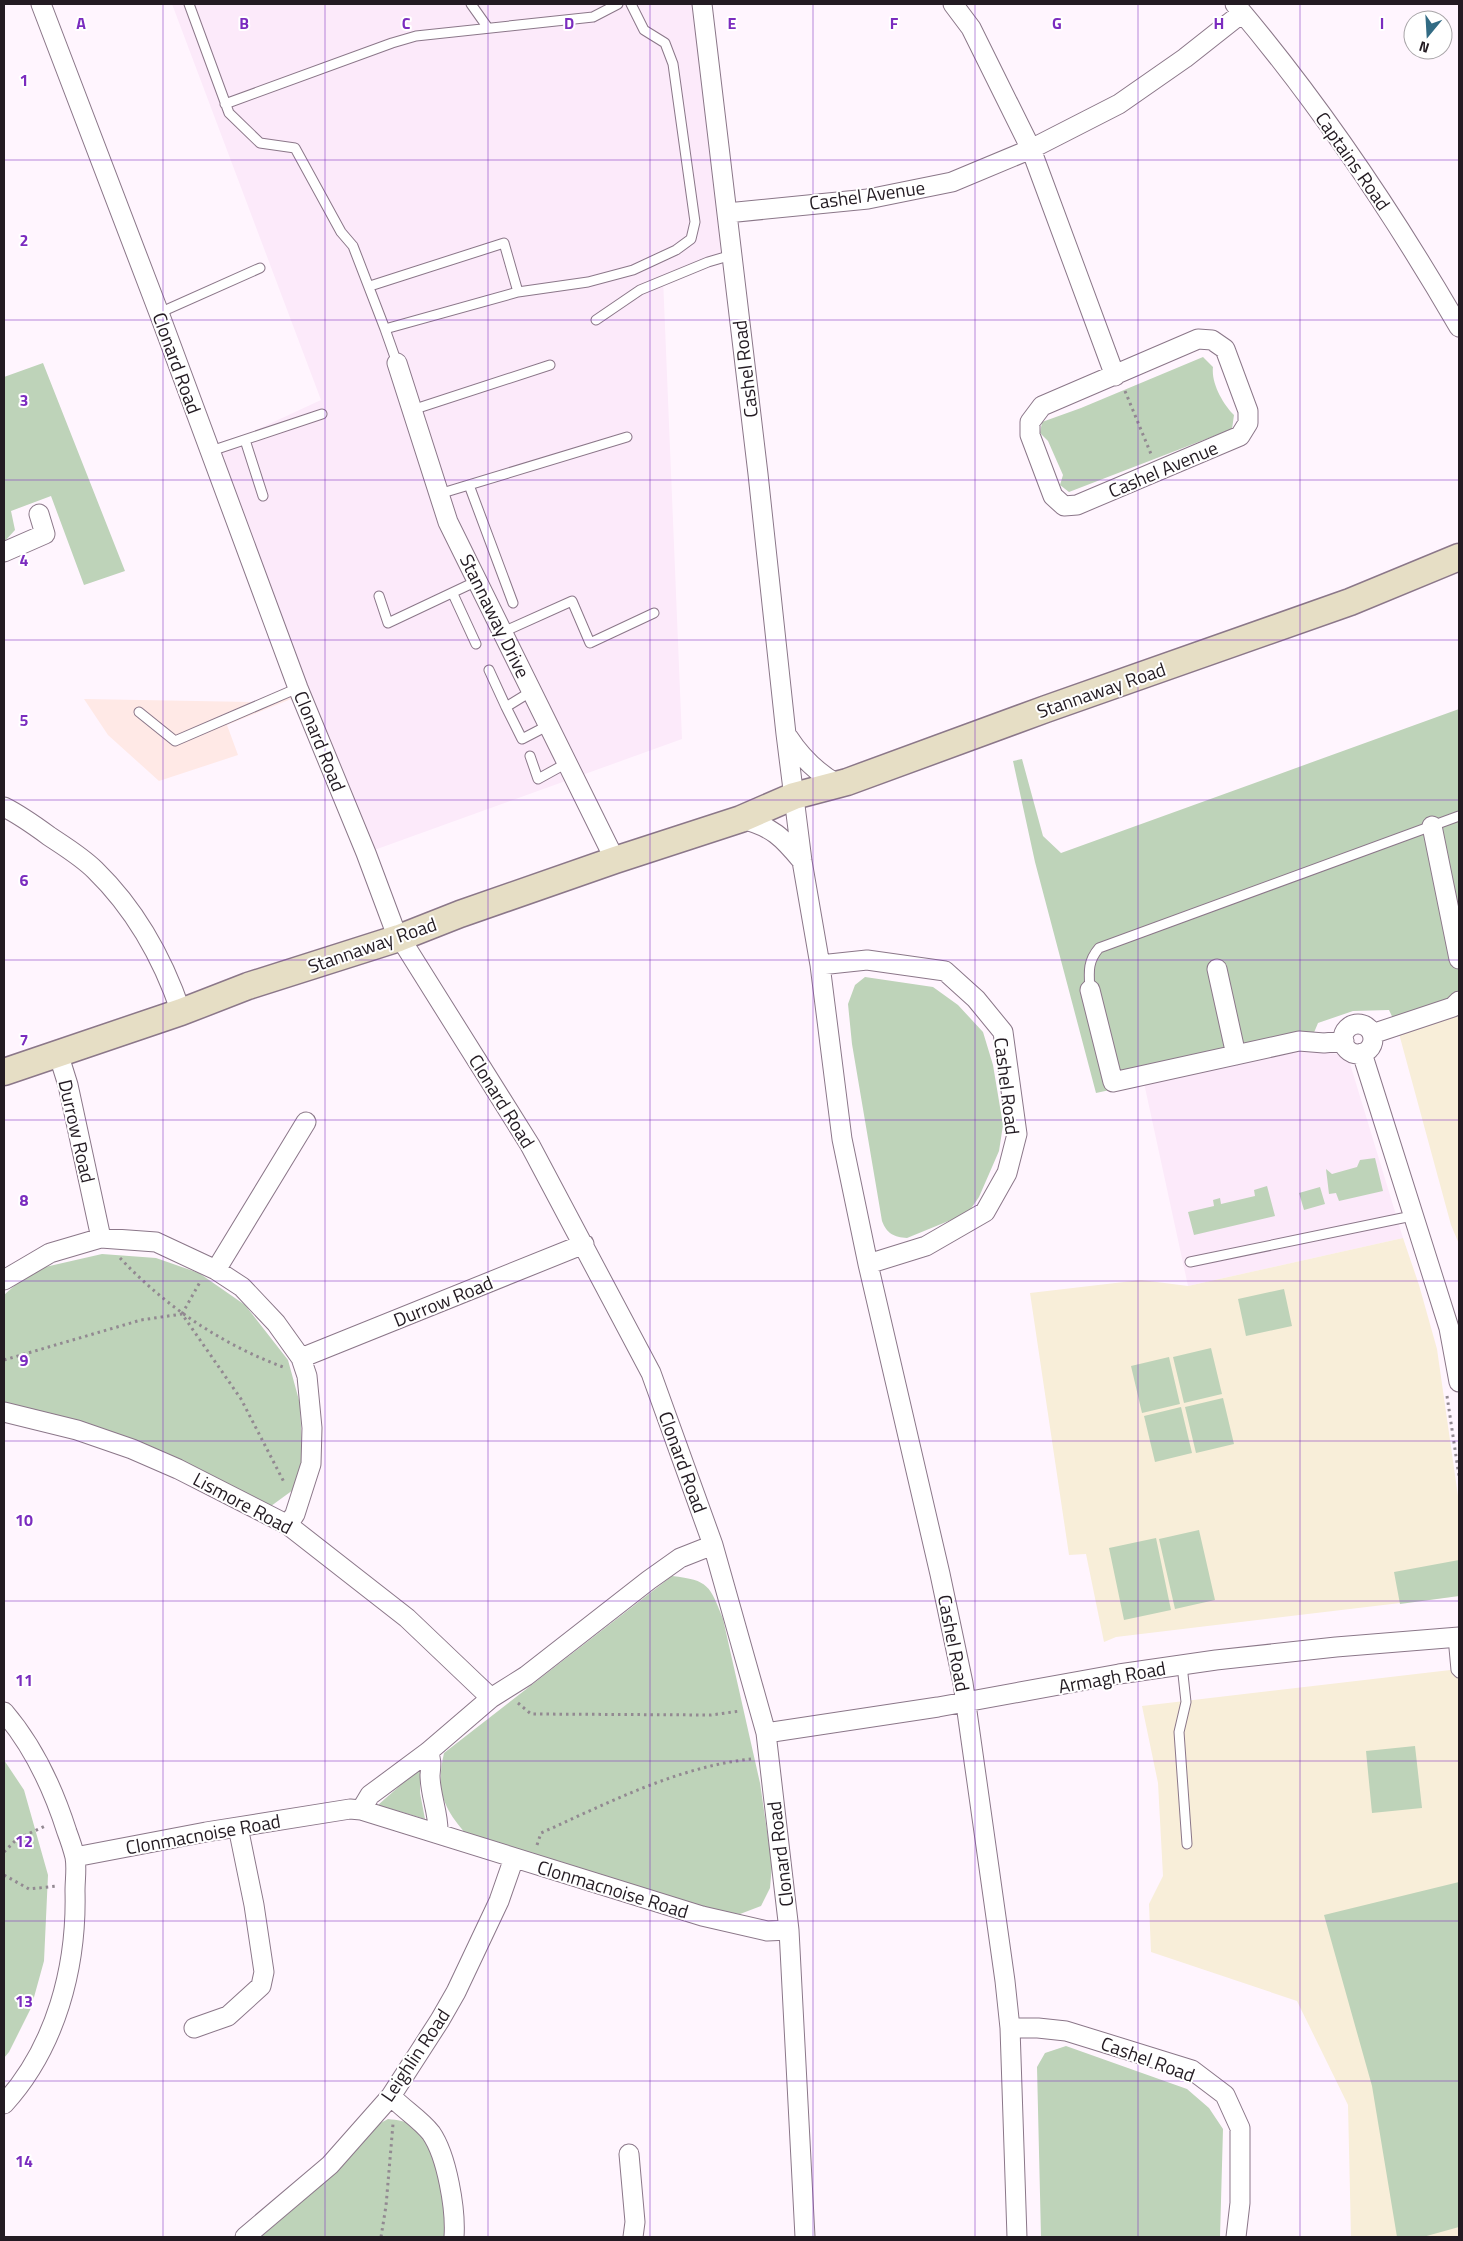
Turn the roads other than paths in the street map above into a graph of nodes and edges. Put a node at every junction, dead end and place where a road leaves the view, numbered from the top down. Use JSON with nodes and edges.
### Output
{"nodes":[{"id":1,"x":40,"y":4,"type":"edge"},
{"id":2,"x":189,"y":4,"type":"edge"},
{"id":3,"x":471,"y":4,"type":"edge"},
{"id":4,"x":618,"y":4,"type":"edge"},
{"id":5,"x":631,"y":4,"type":"edge"},
{"id":6,"x":702,"y":4,"type":"edge"},
{"id":7,"x":953,"y":4,"type":"edge"},
{"id":8,"x":1238,"y":8,"type":"edge"},
{"id":9,"x":488,"y":28,"type":"junction"},
{"id":10,"x":225,"y":104,"type":"junction"},
{"id":11,"x":1030,"y":149,"type":"junction"},
{"id":12,"x":727,"y":212,"type":"junction"},
{"id":13,"x":732,"y":255,"type":"junction"},
{"id":14,"x":260,"y":268,"type":"dead end"},
{"id":15,"x":370,"y":286,"type":"junction"},
{"id":16,"x":518,"y":292,"type":"junction"},
{"id":17,"x":159,"y":313,"type":"junction"},
{"id":18,"x":596,"y":320,"type":"dead end"},
{"id":19,"x":1459,"y":327,"type":"edge"},
{"id":20,"x":386,"y":329,"type":"junction"},
{"id":21,"x":397,"y":363,"type":"joint"},
{"id":22,"x":550,"y":365,"type":"dead end"},
{"id":23,"x":1115,"y":376,"type":"junction"},
{"id":24,"x":412,"y":410,"type":"junction"},
{"id":25,"x":322,"y":414,"type":"dead end"},
{"id":26,"x":627,"y":437,"type":"dead end"},
{"id":27,"x":245,"y":440,"type":"junction"},
{"id":28,"x":211,"y":452,"type":"junction"},
{"id":29,"x":468,"y":485,"type":"junction"},
{"id":30,"x":439,"y":494,"type":"junction"},
{"id":31,"x":263,"y":496,"type":"dead end"},
{"id":32,"x":39,"y":514,"type":"dead end"},
{"id":33,"x":4,"y":552,"type":"edge"},
{"id":34,"x":1459,"y":557,"type":"edge"},
{"id":35,"x":477,"y":581,"type":"junction"},
{"id":36,"x":453,"y":594,"type":"junction"},
{"id":37,"x":379,"y":596,"type":"dead end"},
{"id":38,"x":512,"y":603,"type":"dead end"},
{"id":39,"x":654,"y":613,"type":"dead end"},
{"id":40,"x":503,"y":632,"type":"junction"},
{"id":41,"x":476,"y":644,"type":"dead end"},
{"id":42,"x":489,"y":670,"type":"dead end"},
{"id":43,"x":298,"y":688,"type":"junction"},
{"id":44,"x":532,"y":691,"type":"junction"},
{"id":45,"x":506,"y":707,"type":"junction"},
{"id":46,"x":139,"y":712,"type":"dead end"},
{"id":47,"x":549,"y":725,"type":"junction"},
{"id":48,"x":786,"y":734,"type":"junction"},
{"id":49,"x":530,"y":756,"type":"dead end"},
{"id":50,"x":567,"y":763,"type":"junction"},
{"id":51,"x":837,"y":784,"type":"junction"},
{"id":52,"x":794,"y":796,"type":"junction"},
{"id":53,"x":4,"y":807,"type":"edge"},
{"id":54,"x":1459,"y":816,"type":"edge"},
{"id":55,"x":741,"y":819,"type":"junction"},
{"id":56,"x":1432,"y":826,"type":"junction"},
{"id":57,"x":615,"y":860,"type":"junction"},
{"id":58,"x":802,"y":861,"type":"junction"},
{"id":59,"x":399,"y":938,"type":"junction"},
{"id":60,"x":1459,"y":959,"type":"edge"},
{"id":61,"x":820,"y":965,"type":"junction"},
{"id":62,"x":1216,"y":969,"type":"dead end"},
{"id":63,"x":1090,"y":990,"type":"joint"},
{"id":64,"x":1459,"y":1001,"type":"edge"},
{"id":65,"x":181,"y":1012,"type":"junction"},
{"id":66,"x":1372,"y":1034,"type":"junction"},
{"id":67,"x":1344,"y":1040,"type":"junction"},
{"id":68,"x":58,"y":1053,"type":"junction"},
{"id":69,"x":1362,"y":1053,"type":"junction"},
{"id":70,"x":1236,"y":1055,"type":"junction"},
{"id":71,"x":4,"y":1072,"type":"edge"},
{"id":72,"x":306,"y":1122,"type":"dead end"},
{"id":73,"x":1412,"y":1216,"type":"junction"},
{"id":74,"x":101,"y":1238,"type":"junction"},
{"id":75,"x":584,"y":1244,"type":"junction"},
{"id":76,"x":1190,"y":1262,"type":"dead end"},
{"id":77,"x":868,"y":1264,"type":"junction"},
{"id":78,"x":212,"y":1268,"type":"junction"},
{"id":79,"x":4,"y":1280,"type":"edge"},
{"id":80,"x":301,"y":1358,"type":"junction"},
{"id":81,"x":1453,"y":1385,"type":"edge"},
{"id":82,"x":4,"y":1412,"type":"edge"},
{"id":83,"x":288,"y":1525,"type":"junction"},
{"id":84,"x":713,"y":1545,"type":"junction"},
{"id":85,"x":1456,"y":1637,"type":"edge"},
{"id":86,"x":1182,"y":1665,"type":"junction"},
{"id":87,"x":1459,"y":1673,"type":"edge"},
{"id":88,"x":491,"y":1698,"type":"junction"},
{"id":89,"x":965,"y":1702,"type":"junction"},
{"id":90,"x":4,"y":1712,"type":"edge"},
{"id":91,"x":766,"y":1733,"type":"junction"},
{"id":92,"x":428,"y":1752,"type":"junction"},
{"id":93,"x":361,"y":1810,"type":"junction"},
{"id":94,"x":238,"y":1827,"type":"junction"},
{"id":95,"x":438,"y":1833,"type":"junction"},
{"id":96,"x":1187,"y":1844,"type":"dead end"},
{"id":97,"x":75,"y":1858,"type":"junction"},
{"id":98,"x":522,"y":1861,"type":"junction"},
{"id":99,"x":789,"y":1930,"type":"junction"},
{"id":100,"x":194,"y":2028,"type":"dead end"},
{"id":101,"x":1010,"y":2028,"type":"junction"},
{"id":102,"x":395,"y":2101,"type":"junction"},
{"id":103,"x":4,"y":2104,"type":"edge"},
{"id":104,"x":629,"y":2154,"type":"dead end"},
{"id":105,"x":245,"y":2237,"type":"edge"},
{"id":106,"x":454,"y":2237,"type":"edge"},
{"id":107,"x":633,"y":2237,"type":"edge"},
{"id":108,"x":805,"y":2237,"type":"edge"},
{"id":109,"x":1017,"y":2237,"type":"edge"},
{"id":110,"x":1236,"y":2237,"type":"edge"}],
"edges":[{"from":1,"to":17,"type":"street","name":"Clonard Road"},
{"from":2,"to":10,"type":"lane"},
{"from":3,"to":9,"type":"lane"},
{"from":4,"to":9,"type":"lane"},
{"from":5,"to":16,"type":"lane"},
{"from":6,"to":12,"type":"street","name":"Cashel Road"},
{"from":7,"to":11,"type":"street"},
{"from":8,"to":11,"type":"street","name":"Cashel Avenue"},
{"from":8,"to":19,"type":"street","name":"Captains Road"},
{"from":9,"to":10,"type":"lane"},
{"from":10,"to":15,"type":"lane"},
{"from":11,"to":12,"type":"street","name":"Cashel Avenue"},
{"from":11,"to":23,"type":"street"},
{"from":12,"to":13,"type":"street","name":"Cashel Road"},
{"from":13,"to":18,"type":"lane"},
{"from":13,"to":48,"type":"street","name":"Cashel Road"},
{"from":14,"to":17,"type":"lane"},
{"from":15,"to":16,"type":"lane"},
{"from":15,"to":20,"type":"lane"},
{"from":16,"to":20,"type":"lane"},
{"from":17,"to":28,"type":"street","name":"Clonard Road"},
{"from":20,"to":21,"type":"lane"},
{"from":21,"to":24,"type":"street","name":"Stannaway Drive"},
{"from":22,"to":24,"type":"lane"},
{"from":23,"to":23,"type":"street","name":"Cashel Avenue"},
{"from":24,"to":30,"type":"street","name":"Stannaway Drive"},
{"from":25,"to":27,"type":"lane"},
{"from":26,"to":29,"type":"lane"},
{"from":27,"to":28,"type":"lane"},
{"from":27,"to":31,"type":"lane"},
{"from":28,"to":43,"type":"street","name":"Clonard Road"},
{"from":29,"to":30,"type":"lane"},
{"from":29,"to":38,"type":"lane"},
{"from":30,"to":35,"type":"street","name":"Stannaway Drive"},
{"from":32,"to":33,"type":"street"},
{"from":34,"to":51,"type":"street","name":"Stannaway Road"},
{"from":35,"to":36,"type":"lane"},
{"from":35,"to":40,"type":"street","name":"Stannaway Drive"},
{"from":36,"to":37,"type":"lane"},
{"from":36,"to":41,"type":"lane"},
{"from":39,"to":40,"type":"lane"},
{"from":40,"to":44,"type":"street","name":"Stannaway Drive"},
{"from":42,"to":45,"type":"lane"},
{"from":43,"to":46,"type":"lane"},
{"from":43,"to":59,"type":"street","name":"Clonard Road"},
{"from":44,"to":45,"type":"lane"},
{"from":44,"to":47,"type":"street","name":"Stannaway Drive"},
{"from":45,"to":47,"type":"lane"},
{"from":47,"to":50,"type":"street","name":"Stannaway Drive"},
{"from":48,"to":51,"type":"street","name":"Cashel Road"},
{"from":48,"to":52,"type":"street","name":"Cashel Road"},
{"from":49,"to":50,"type":"lane"},
{"from":50,"to":57,"type":"street","name":"Stannaway Drive"},
{"from":51,"to":52,"type":"street","name":"Stannaway Road"},
{"from":52,"to":55,"type":"street","name":"Stannaway Road"},
{"from":52,"to":58,"type":"street","name":"Cashel Road"},
{"from":53,"to":65,"type":"street"},
{"from":54,"to":56,"type":"lane"},
{"from":55,"to":57,"type":"street","name":"Stannaway Road"},
{"from":55,"to":58,"type":"street"},
{"from":56,"to":60,"type":"street"},
{"from":56,"to":63,"type":"lane"},
{"from":57,"to":59,"type":"street","name":"Stannaway Road"},
{"from":58,"to":61,"type":"street","name":"Cashel Road"},
{"from":59,"to":65,"type":"street","name":"Stannaway Road"},
{"from":59,"to":75,"type":"street","name":"Clonard Road"},
{"from":61,"to":77,"type":"street","name":"Cashel Road"},
{"from":61,"to":77,"type":"street","name":"Cashel Road"},
{"from":62,"to":70,"type":"street"},
{"from":63,"to":70,"type":"street"},
{"from":64,"to":66,"type":"street"},
{"from":65,"to":68,"type":"street","name":"Stannaway Road"},
{"from":66,"to":67,"type":"street"},
{"from":66,"to":69,"type":"street"},
{"from":67,"to":69,"type":"street"},
{"from":67,"to":70,"type":"street"},
{"from":68,"to":71,"type":"street","name":"Stannaway Road"},
{"from":68,"to":74,"type":"street","name":"Durrow Road"},
{"from":69,"to":73,"type":"street"},
{"from":72,"to":78,"type":"street"},
{"from":73,"to":76,"type":"lane"},
{"from":73,"to":81,"type":"street"},
{"from":74,"to":78,"type":"street"},
{"from":74,"to":79,"type":"street"},
{"from":75,"to":80,"type":"street","name":"Durrow Road"},
{"from":75,"to":84,"type":"street","name":"Clonard Road"},
{"from":77,"to":89,"type":"street","name":"Cashel Road"},
{"from":78,"to":80,"type":"street"},
{"from":80,"to":83,"type":"street"},
{"from":82,"to":83,"type":"street","name":"Lismore Road"},
{"from":83,"to":88,"type":"street","name":"Lismore Road"},
{"from":84,"to":88,"type":"street"},
{"from":84,"to":91,"type":"street","name":"Clonard Road"},
{"from":85,"to":86,"type":"street","name":"Armagh Road"},
{"from":85,"to":87,"type":"lane"},
{"from":86,"to":89,"type":"street","name":"Armagh Road"},
{"from":86,"to":96,"type":"lane"},
{"from":88,"to":92,"type":"street"},
{"from":89,"to":91,"type":"street","name":"Armagh Road"},
{"from":89,"to":101,"type":"street","name":"Cashel Road"},
{"from":90,"to":97,"type":"street"},
{"from":91,"to":99,"type":"street","name":"Clonard Road"},
{"from":92,"to":93,"type":"street"},
{"from":92,"to":95,"type":"street"},
{"from":93,"to":94,"type":"street","name":"Clonmacnoise Road"},
{"from":93,"to":95,"type":"street","name":"Clonmacnoise Road"},
{"from":94,"to":97,"type":"street","name":"Clonmacnoise Road"},
{"from":94,"to":100,"type":"street"},
{"from":95,"to":98,"type":"street","name":"Clonmacnoise Road"},
{"from":97,"to":103,"type":"street"},
{"from":98,"to":99,"type":"street","name":"Clonmacnoise Road"},
{"from":98,"to":102,"type":"street","name":"Leighlin Road"},
{"from":99,"to":108,"type":"street","name":"Clonard Road"},
{"from":101,"to":109,"type":"street","name":"Cashel Road"},
{"from":101,"to":110,"type":"street","name":"Cashel Road"},
{"from":102,"to":105,"type":"street","name":"Leighlin Road"},
{"from":102,"to":106,"type":"street"},
{"from":104,"to":107,"type":"street"}]}
